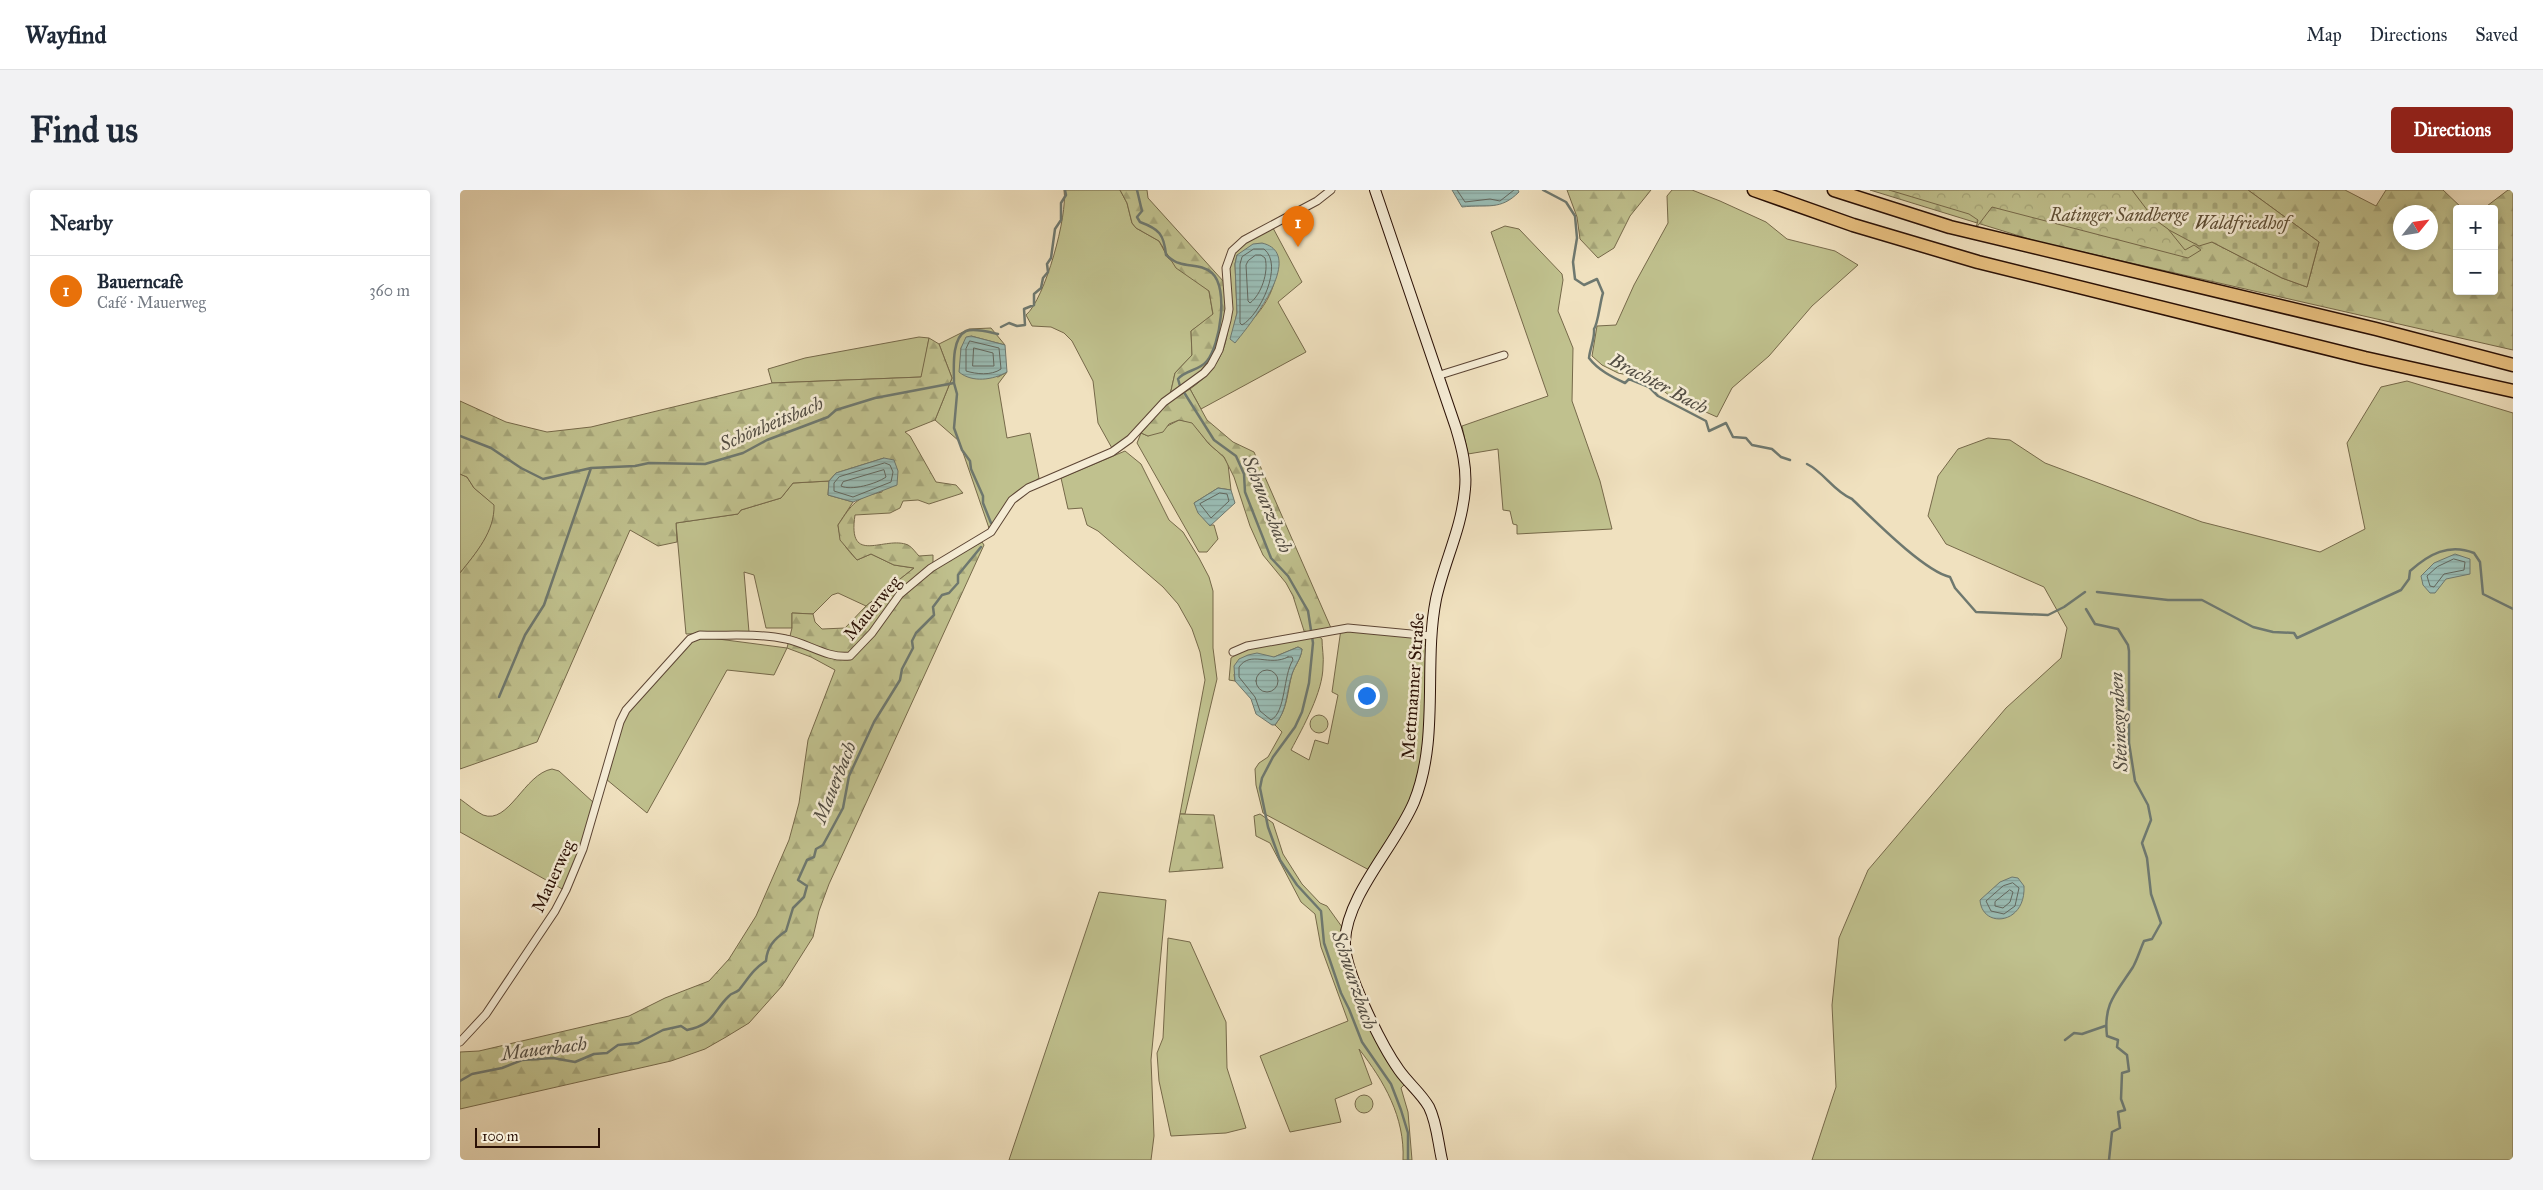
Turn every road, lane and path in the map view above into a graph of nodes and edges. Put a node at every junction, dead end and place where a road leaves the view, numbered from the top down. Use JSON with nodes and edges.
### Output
{"nodes":[{"id":1,"x":1332,"y":190,"type":"edge"},
{"id":2,"x":1375,"y":190,"type":"edge"},
{"id":3,"x":1754,"y":190,"type":"edge"},
{"id":4,"x":1834,"y":190,"type":"edge"},
{"id":5,"x":1504,"y":355,"type":"dead end"},
{"id":6,"x":2513,"y":365,"type":"edge"},
{"id":7,"x":1440,"y":375,"type":"junction"},
{"id":8,"x":2513,"y":391,"type":"edge"},
{"id":9,"x":1432,"y":636,"type":"junction"},
{"id":10,"x":1233,"y":652,"type":"dead end"},
{"id":11,"x":460,"y":1042,"type":"edge"},
{"id":12,"x":1442,"y":1160,"type":"edge"}],
"edges":[{"from":1,"to":11,"type":"street","name":"Mauerweg"},
{"from":2,"to":7,"type":"main road","name":"Mettmanner Straße"},
{"from":3,"to":8,"type":"highway"},
{"from":4,"to":6,"type":"highway"},
{"from":5,"to":7,"type":"street"},
{"from":7,"to":9,"type":"main road","name":"Mettmanner Straße"},
{"from":9,"to":10,"type":"street"},
{"from":9,"to":12,"type":"main road","name":"Mettmanner Straße"}]}
